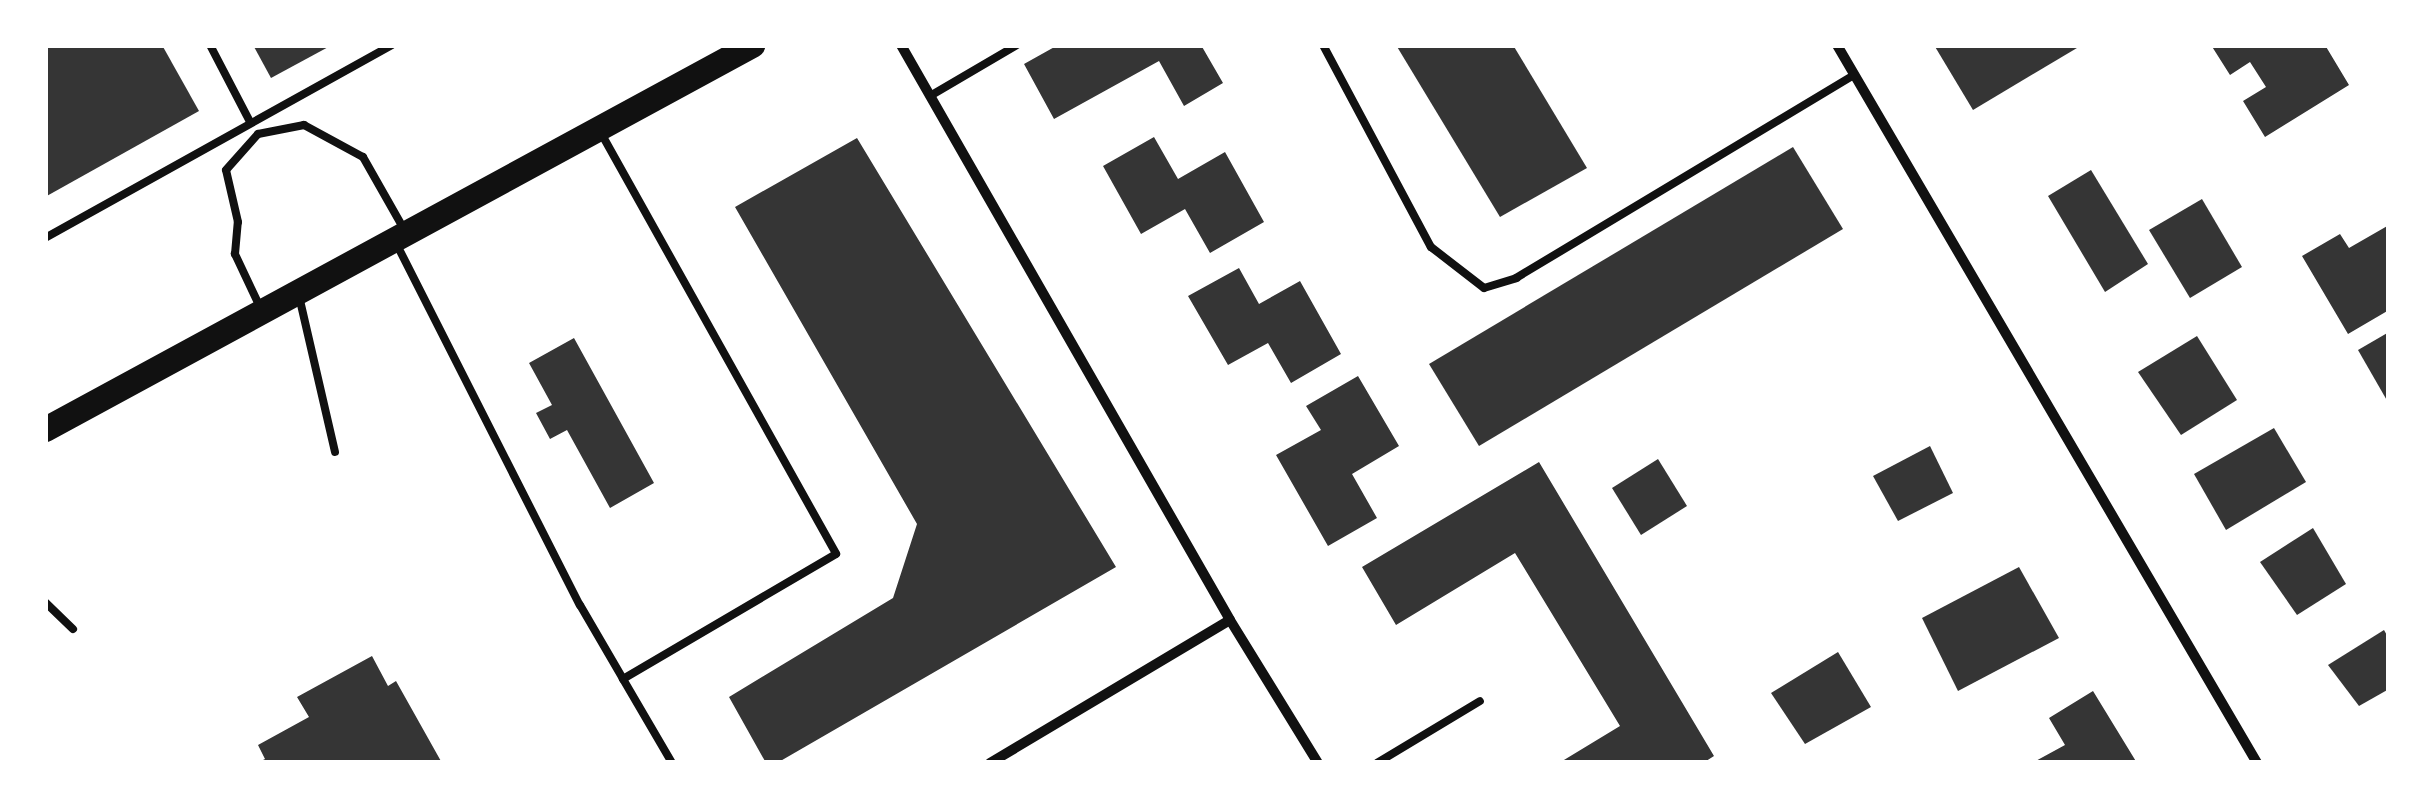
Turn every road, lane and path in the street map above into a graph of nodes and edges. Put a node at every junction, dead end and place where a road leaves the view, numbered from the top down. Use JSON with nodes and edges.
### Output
{"nodes":[{"id":1,"x":210,"y":45,"type":"edge"},
{"id":2,"x":392,"y":45,"type":"edge"},
{"id":3,"x":752,"y":45,"type":"edge"},
{"id":4,"x":901,"y":45,"type":"edge"},
{"id":5,"x":1017,"y":45,"type":"edge"},
{"id":6,"x":1323,"y":45,"type":"edge"},
{"id":7,"x":1837,"y":45,"type":"edge"},
{"id":8,"x":1854,"y":75,"type":"junction"},
{"id":9,"x":930,"y":96,"type":"junction"},
{"id":10,"x":250,"y":121,"type":"junction"},
{"id":11,"x":599,"y":130,"type":"junction"},
{"id":12,"x":258,"y":134,"type":"junction"},
{"id":13,"x":45,"y":238,"type":"edge"},
{"id":14,"x":401,"y":238,"type":"junction"},
{"id":15,"x":298,"y":292,"type":"junction"},
{"id":16,"x":262,"y":311,"type":"junction"},
{"id":17,"x":45,"y":429,"type":"edge"},
{"id":18,"x":335,"y":452,"type":"dead end"},
{"id":19,"x":45,"y":602,"type":"edge"},
{"id":20,"x":1230,"y":620,"type":"junction"},
{"id":21,"x":73,"y":629,"type":"dead end"},
{"id":22,"x":623,"y":680,"type":"junction"},
{"id":23,"x":1480,"y":701,"type":"dead end"},
{"id":24,"x":672,"y":763,"type":"edge"},
{"id":25,"x":990,"y":763,"type":"edge"},
{"id":26,"x":1318,"y":763,"type":"edge"},
{"id":27,"x":1377,"y":763,"type":"edge"},
{"id":28,"x":2257,"y":763,"type":"edge"}],
"edges":[{"from":1,"to":10,"type":"lane"},
{"from":2,"to":10,"type":"lane"},
{"from":3,"to":11,"type":"main road"},
{"from":4,"to":9,"type":"street"},
{"from":5,"to":9,"type":"lane"},
{"from":6,"to":8,"type":"lane"},
{"from":7,"to":8,"type":"street"},
{"from":8,"to":28,"type":"street"},
{"from":9,"to":20,"type":"street"},
{"from":10,"to":12,"type":"lane"},
{"from":10,"to":13,"type":"lane"},
{"from":11,"to":14,"type":"main road"},
{"from":11,"to":22,"type":"lane"},
{"from":12,"to":14,"type":"lane"},
{"from":12,"to":16,"type":"lane"},
{"from":14,"to":15,"type":"main road"},
{"from":14,"to":22,"type":"lane"},
{"from":15,"to":16,"type":"main road"},
{"from":15,"to":18,"type":"lane"},
{"from":16,"to":17,"type":"main road"},
{"from":19,"to":21,"type":"lane"},
{"from":20,"to":25,"type":"street"},
{"from":20,"to":26,"type":"street"},
{"from":22,"to":24,"type":"lane"},
{"from":23,"to":27,"type":"lane"}]}
